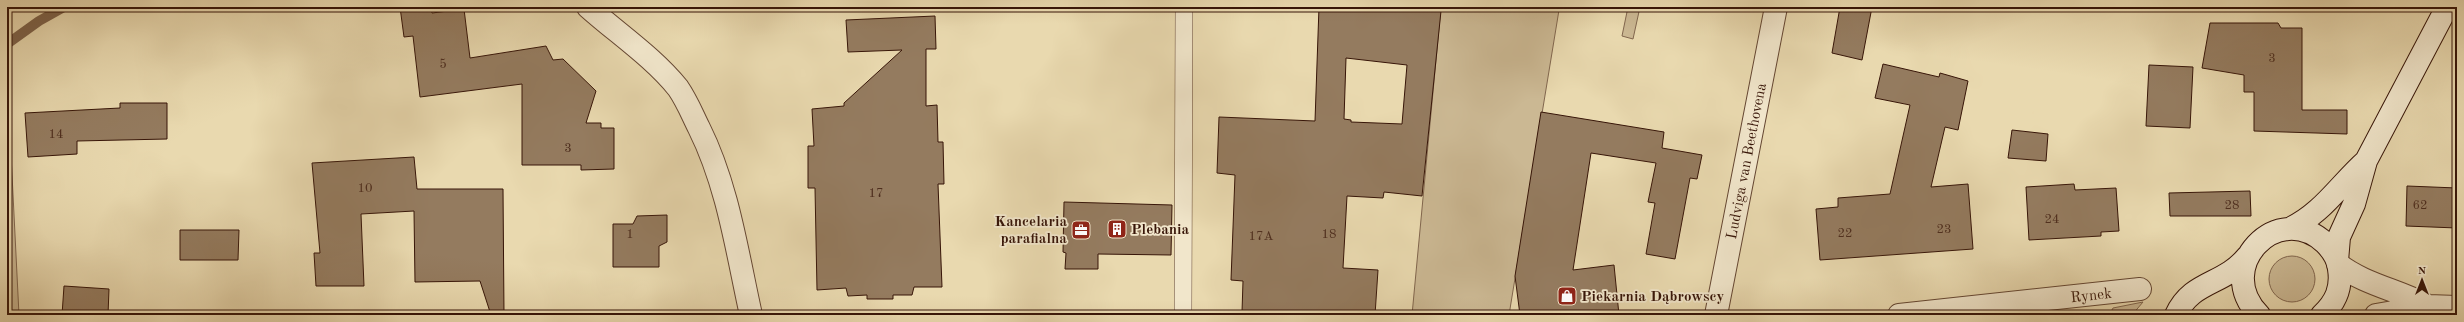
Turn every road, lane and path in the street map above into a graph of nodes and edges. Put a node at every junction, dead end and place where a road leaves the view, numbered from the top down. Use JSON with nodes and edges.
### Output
{"nodes":[{"id":1,"x":588,"y":7,"type":"edge"},
{"id":2,"x":1184,"y":7,"type":"edge"},
{"id":3,"x":1776,"y":7,"type":"edge"},
{"id":4,"x":2447,"y":7,"type":"edge"},
{"id":5,"x":2366,"y":161,"type":"junction"},
{"id":6,"x":2289,"y":229,"type":"junction"},
{"id":7,"x":2247,"y":257,"type":"junction"},
{"id":8,"x":2338,"y":262,"type":"junction"},
{"id":9,"x":2140,"y":289,"type":"dead end"},
{"id":10,"x":2428,"y":306,"type":"junction"},
{"id":11,"x":2457,"y":307,"type":"edge"},
{"id":12,"x":751,"y":315,"type":"edge"},
{"id":13,"x":1183,"y":315,"type":"edge"},
{"id":14,"x":1716,"y":315,"type":"edge"},
{"id":15,"x":1899,"y":315,"type":"edge"},
{"id":16,"x":2176,"y":315,"type":"edge"},
{"id":17,"x":2259,"y":315,"type":"edge"},
{"id":18,"x":2322,"y":315,"type":"edge"},
{"id":19,"x":2376,"y":315,"type":"edge"}],
"edges":[{"from":1,"to":12,"type":"street"},
{"from":2,"to":13,"type":"lane"},
{"from":3,"to":14,"type":"street","name":"Ludviga van Beethovena"},
{"from":4,"to":5,"type":"street"},
{"from":5,"to":6,"type":"street"},
{"from":5,"to":8,"type":"street"},
{"from":6,"to":7,"type":"street"},
{"from":6,"to":8,"type":"street"},
{"from":7,"to":16,"type":"street"},
{"from":7,"to":17,"type":"street"},
{"from":8,"to":10,"type":"street"},
{"from":8,"to":18,"type":"street"},
{"from":9,"to":15,"type":"street","name":"Rynek"},
{"from":10,"to":11,"type":"street"},
{"from":10,"to":19,"type":"street"}]}
